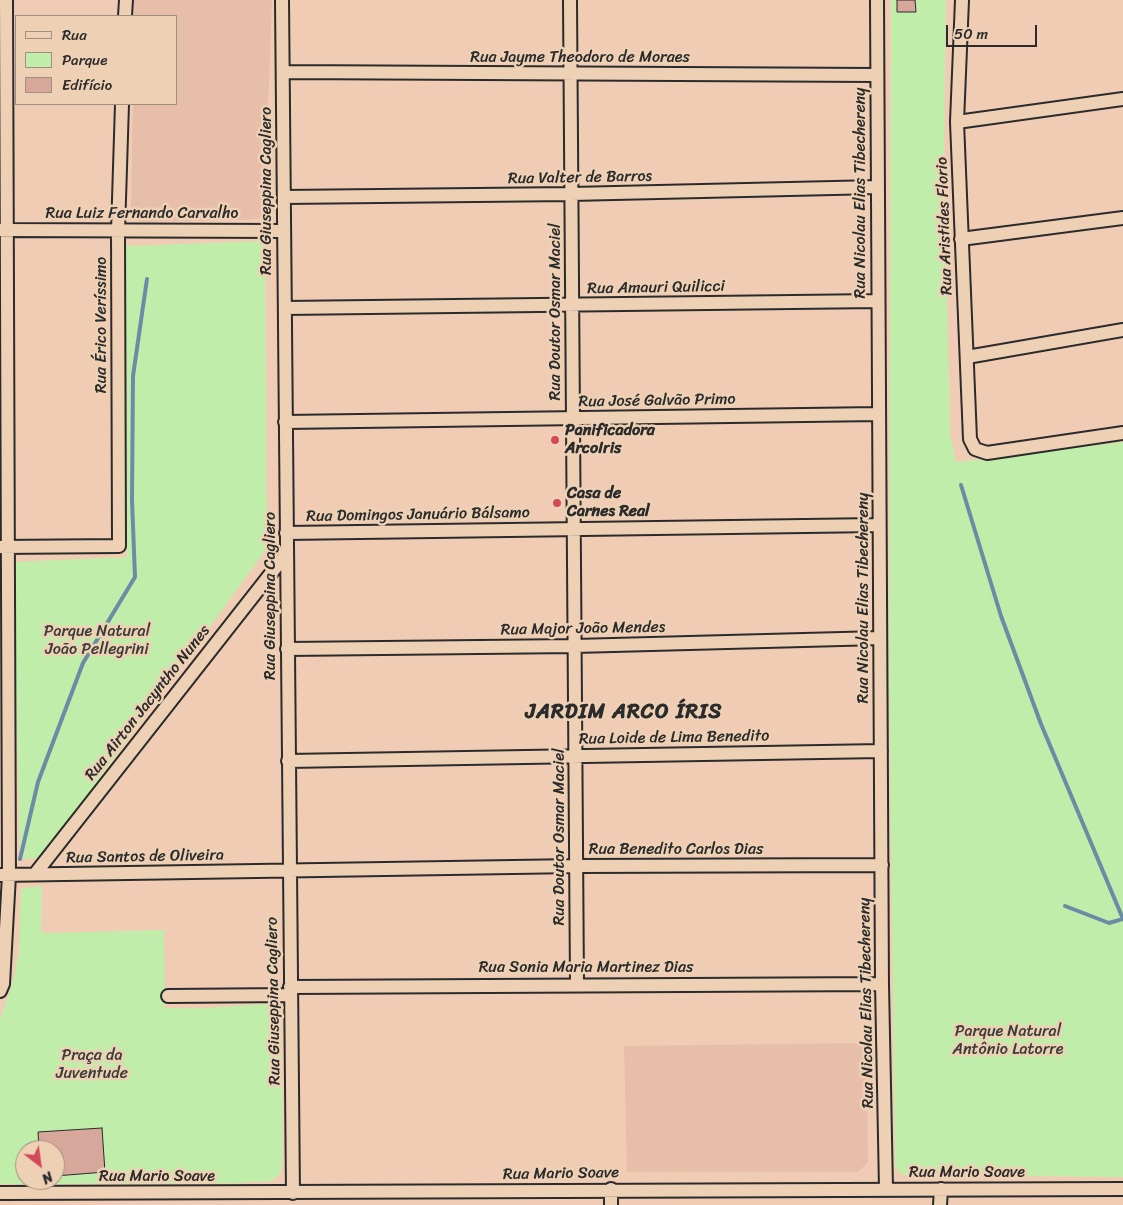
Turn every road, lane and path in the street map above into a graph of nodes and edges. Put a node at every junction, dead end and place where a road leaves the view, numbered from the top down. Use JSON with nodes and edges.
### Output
{"nodes":[{"id":1,"x":6,"y":0,"type":"edge"},
{"id":2,"x":126,"y":0,"type":"edge"},
{"id":3,"x":282,"y":0,"type":"edge"},
{"id":4,"x":570,"y":0,"type":"edge"},
{"id":5,"x":962,"y":0,"type":"edge"},
{"id":6,"x":879,"y":2,"type":"edge"},
{"id":7,"x":125,"y":15,"type":"edge"},
{"id":8,"x":283,"y":72,"type":"junction"},
{"id":9,"x":570,"y":74,"type":"junction"},
{"id":10,"x":877,"y":75,"type":"junction"},
{"id":11,"x":1123,"y":98,"type":"edge"},
{"id":12,"x":122,"y":105,"type":"edge"},
{"id":13,"x":957,"y":122,"type":"junction"},
{"id":14,"x":877,"y":187,"type":"junction"},
{"id":15,"x":571,"y":194,"type":"junction"},
{"id":16,"x":284,"y":198,"type":"junction"},
{"id":17,"x":1123,"y":218,"type":"edge"},
{"id":18,"x":4,"y":230,"type":"edge"},
{"id":19,"x":118,"y":231,"type":"junction"},
{"id":20,"x":284,"y":231,"type":"junction"},
{"id":21,"x":961,"y":239,"type":"junction"},
{"id":22,"x":878,"y":301,"type":"junction"},
{"id":23,"x":572,"y":306,"type":"junction"},
{"id":24,"x":284,"y":308,"type":"junction"},
{"id":25,"x":1123,"y":330,"type":"edge"},
{"id":26,"x":967,"y":357,"type":"junction"},
{"id":27,"x":879,"y":414,"type":"junction"},
{"id":28,"x":573,"y":419,"type":"junction"},
{"id":29,"x":286,"y":422,"type":"junction"},
{"id":30,"x":1123,"y":433,"type":"edge"},
{"id":31,"x":879,"y":526,"type":"junction"},
{"id":32,"x":574,"y":530,"type":"junction"},
{"id":33,"x":286,"y":533,"type":"junction"},
{"id":34,"x":3,"y":547,"type":"edge"},
{"id":35,"x":286,"y":553,"type":"junction"},
{"id":36,"x":880,"y":638,"type":"junction"},
{"id":37,"x":574,"y":646,"type":"junction"},
{"id":38,"x":287,"y":649,"type":"junction"},
{"id":39,"x":881,"y":751,"type":"junction"},
{"id":40,"x":575,"y":756,"type":"junction"},
{"id":41,"x":288,"y":760,"type":"junction"},
{"id":42,"x":882,"y":865,"type":"junction"},
{"id":43,"x":577,"y":866,"type":"junction"},
{"id":44,"x":290,"y":871,"type":"junction"},
{"id":45,"x":35,"y":874,"type":"junction"},
{"id":46,"x":4,"y":875,"type":"edge"},
{"id":47,"x":577,"y":984,"type":"junction"},
{"id":48,"x":882,"y":984,"type":"junction"},
{"id":49,"x":0,"y":991,"type":"edge"},
{"id":50,"x":290,"y":991,"type":"junction"},
{"id":51,"x":168,"y":996,"type":"dead end"},
{"id":52,"x":886,"y":1189,"type":"junction"},
{"id":53,"x":941,"y":1189,"type":"junction"},
{"id":54,"x":1123,"y":1189,"type":"edge"},
{"id":55,"x":611,"y":1190,"type":"junction"},
{"id":56,"x":0,"y":1193,"type":"edge"},
{"id":57,"x":293,"y":1193,"type":"junction"},
{"id":58,"x":197,"y":1199,"type":"edge"},
{"id":59,"x":396,"y":1199,"type":"edge"},
{"id":60,"x":611,"y":1205,"type":"edge"},
{"id":61,"x":940,"y":1205,"type":"edge"}],
"edges":[{"from":1,"to":18,"type":"street"},
{"from":2,"to":7,"type":"street"},
{"from":3,"to":8,"type":"street","name":"Rua Giuseppina Cagliero"},
{"from":4,"to":9,"type":"street","name":"Rua Doutor Osmar Maciel"},
{"from":5,"to":13,"type":"street","name":"Rua Aristides Florio"},
{"from":6,"to":10,"type":"street","name":"Rua Nicolau Elias Tibechereny"},
{"from":8,"to":9,"type":"street","name":"Rua Jayme Theodoro de Moraes"},
{"from":8,"to":16,"type":"street","name":"Rua Giuseppina Cagliero"},
{"from":9,"to":10,"type":"street","name":"Rua Jayme Theodoro de Moraes"},
{"from":9,"to":15,"type":"street","name":"Rua Doutor Osmar Maciel"},
{"from":10,"to":14,"type":"street","name":"Rua Nicolau Elias Tibechereny"},
{"from":11,"to":13,"type":"street"},
{"from":12,"to":19,"type":"street","name":"Rua Érico Veríssimo"},
{"from":13,"to":21,"type":"street","name":"Rua Aristides Florio"},
{"from":14,"to":15,"type":"street","name":"Rua Valter de Barros"},
{"from":14,"to":22,"type":"street","name":"Rua Nicolau Elias Tibechereny"},
{"from":15,"to":16,"type":"street","name":"Rua Valter de Barros"},
{"from":15,"to":23,"type":"street","name":"Rua Doutor Osmar Maciel"},
{"from":16,"to":20,"type":"street","name":"Rua Giuseppina Cagliero"},
{"from":17,"to":21,"type":"street"},
{"from":18,"to":19,"type":"street","name":"Rua Luiz Fernando Carvalho"},
{"from":18,"to":34,"type":"street"},
{"from":19,"to":20,"type":"street","name":"Rua Luiz Fernando Carvalho"},
{"from":19,"to":34,"type":"street","name":"Rua Érico Veríssimo"},
{"from":20,"to":24,"type":"street","name":"Rua Giuseppina Cagliero"},
{"from":21,"to":26,"type":"street","name":"Rua Aristides Florio"},
{"from":22,"to":23,"type":"street","name":"Rua Amauri Quilicci"},
{"from":22,"to":27,"type":"street","name":"Rua Nicolau Elias Tibechereny"},
{"from":23,"to":24,"type":"street","name":"Rua Amauri Quilicci"},
{"from":23,"to":28,"type":"street","name":"Rua Doutor Osmar Maciel"},
{"from":24,"to":29,"type":"street","name":"Rua Giuseppina Cagliero"},
{"from":25,"to":26,"type":"street"},
{"from":26,"to":30,"type":"street","name":"Rua Aristides Florio"},
{"from":27,"to":28,"type":"street","name":"Rua José Galvão Primo"},
{"from":27,"to":31,"type":"street","name":"Rua Nicolau Elias Tibechereny"},
{"from":28,"to":29,"type":"street","name":"Rua José Galvão Primo"},
{"from":28,"to":32,"type":"street","name":"Rua Doutor Osmar Maciel"},
{"from":29,"to":33,"type":"street","name":"Rua Giuseppina Cagliero"},
{"from":31,"to":32,"type":"street","name":"Rua Domingos Januário Bálsamo"},
{"from":31,"to":36,"type":"street","name":"Rua Nicolau Elias Tibechereny"},
{"from":32,"to":33,"type":"street","name":"Rua Domingos Januário Bálsamo"},
{"from":32,"to":37,"type":"street","name":"Rua Doutor Osmar Maciel"},
{"from":33,"to":35,"type":"street","name":"Rua Giuseppina Cagliero"},
{"from":34,"to":46,"type":"street"},
{"from":35,"to":38,"type":"street","name":"Rua Giuseppina Cagliero"},
{"from":35,"to":45,"type":"street","name":"Rua Airton Jacyntho Nunes"},
{"from":36,"to":37,"type":"street","name":"Rua Major João Mendes"},
{"from":36,"to":39,"type":"street","name":"Rua Nicolau Elias Tibechereny"},
{"from":37,"to":38,"type":"street","name":"Rua Major João Mendes"},
{"from":37,"to":40,"type":"street","name":"Rua Doutor Osmar Maciel"},
{"from":38,"to":41,"type":"street","name":"Rua Giuseppina Cagliero"},
{"from":39,"to":40,"type":"street","name":"Rua Loide de Lima Benedito"},
{"from":39,"to":42,"type":"street","name":"Rua Nicolau Elias Tibechereny"},
{"from":40,"to":41,"type":"street","name":"Rua Loide de Lima Benedito"},
{"from":40,"to":43,"type":"street","name":"Rua Doutor Osmar Maciel"},
{"from":41,"to":44,"type":"street","name":"Rua Giuseppina Cagliero"},
{"from":42,"to":43,"type":"street","name":"Rua Benedito Carlos Dias"},
{"from":42,"to":48,"type":"street","name":"Rua Nicolau Elias Tibechereny"},
{"from":43,"to":44,"type":"street","name":"Rua Benedito Carlos Dias"},
{"from":43,"to":47,"type":"street","name":"Rua Doutor Osmar Maciel"},
{"from":44,"to":45,"type":"street","name":"Rua Santos de Oliveira"},
{"from":44,"to":50,"type":"street","name":"Rua Giuseppina Cagliero"},
{"from":45,"to":46,"type":"street","name":"Rua Santos de Oliveira"},
{"from":46,"to":49,"type":"street"},
{"from":47,"to":48,"type":"street","name":"Rua Sonia Maria Martinez Dias"},
{"from":47,"to":50,"type":"street","name":"Rua Sonia Maria Martinez Dias"},
{"from":48,"to":52,"type":"street","name":"Rua Nicolau Elias Tibechereny"},
{"from":50,"to":51,"type":"street","name":"Rua Sonia Maria Martinez Dias"},
{"from":50,"to":57,"type":"street","name":"Rua Giuseppina Cagliero"},
{"from":52,"to":53,"type":"street","name":"Rua Mario Soave"},
{"from":52,"to":55,"type":"street","name":"Rua Mario Soave"},
{"from":53,"to":54,"type":"street","name":"Rua Mario Soave"},
{"from":53,"to":61,"type":"street"},
{"from":55,"to":59,"type":"street","name":"Rua Mario Soave"},
{"from":55,"to":60,"type":"street"},
{"from":56,"to":58,"type":"street","name":"Rua Mario Soave"},
{"from":57,"to":58,"type":"street","name":"Rua Mario Soave"},
{"from":57,"to":59,"type":"street","name":"Rua Mario Soave"}]}
